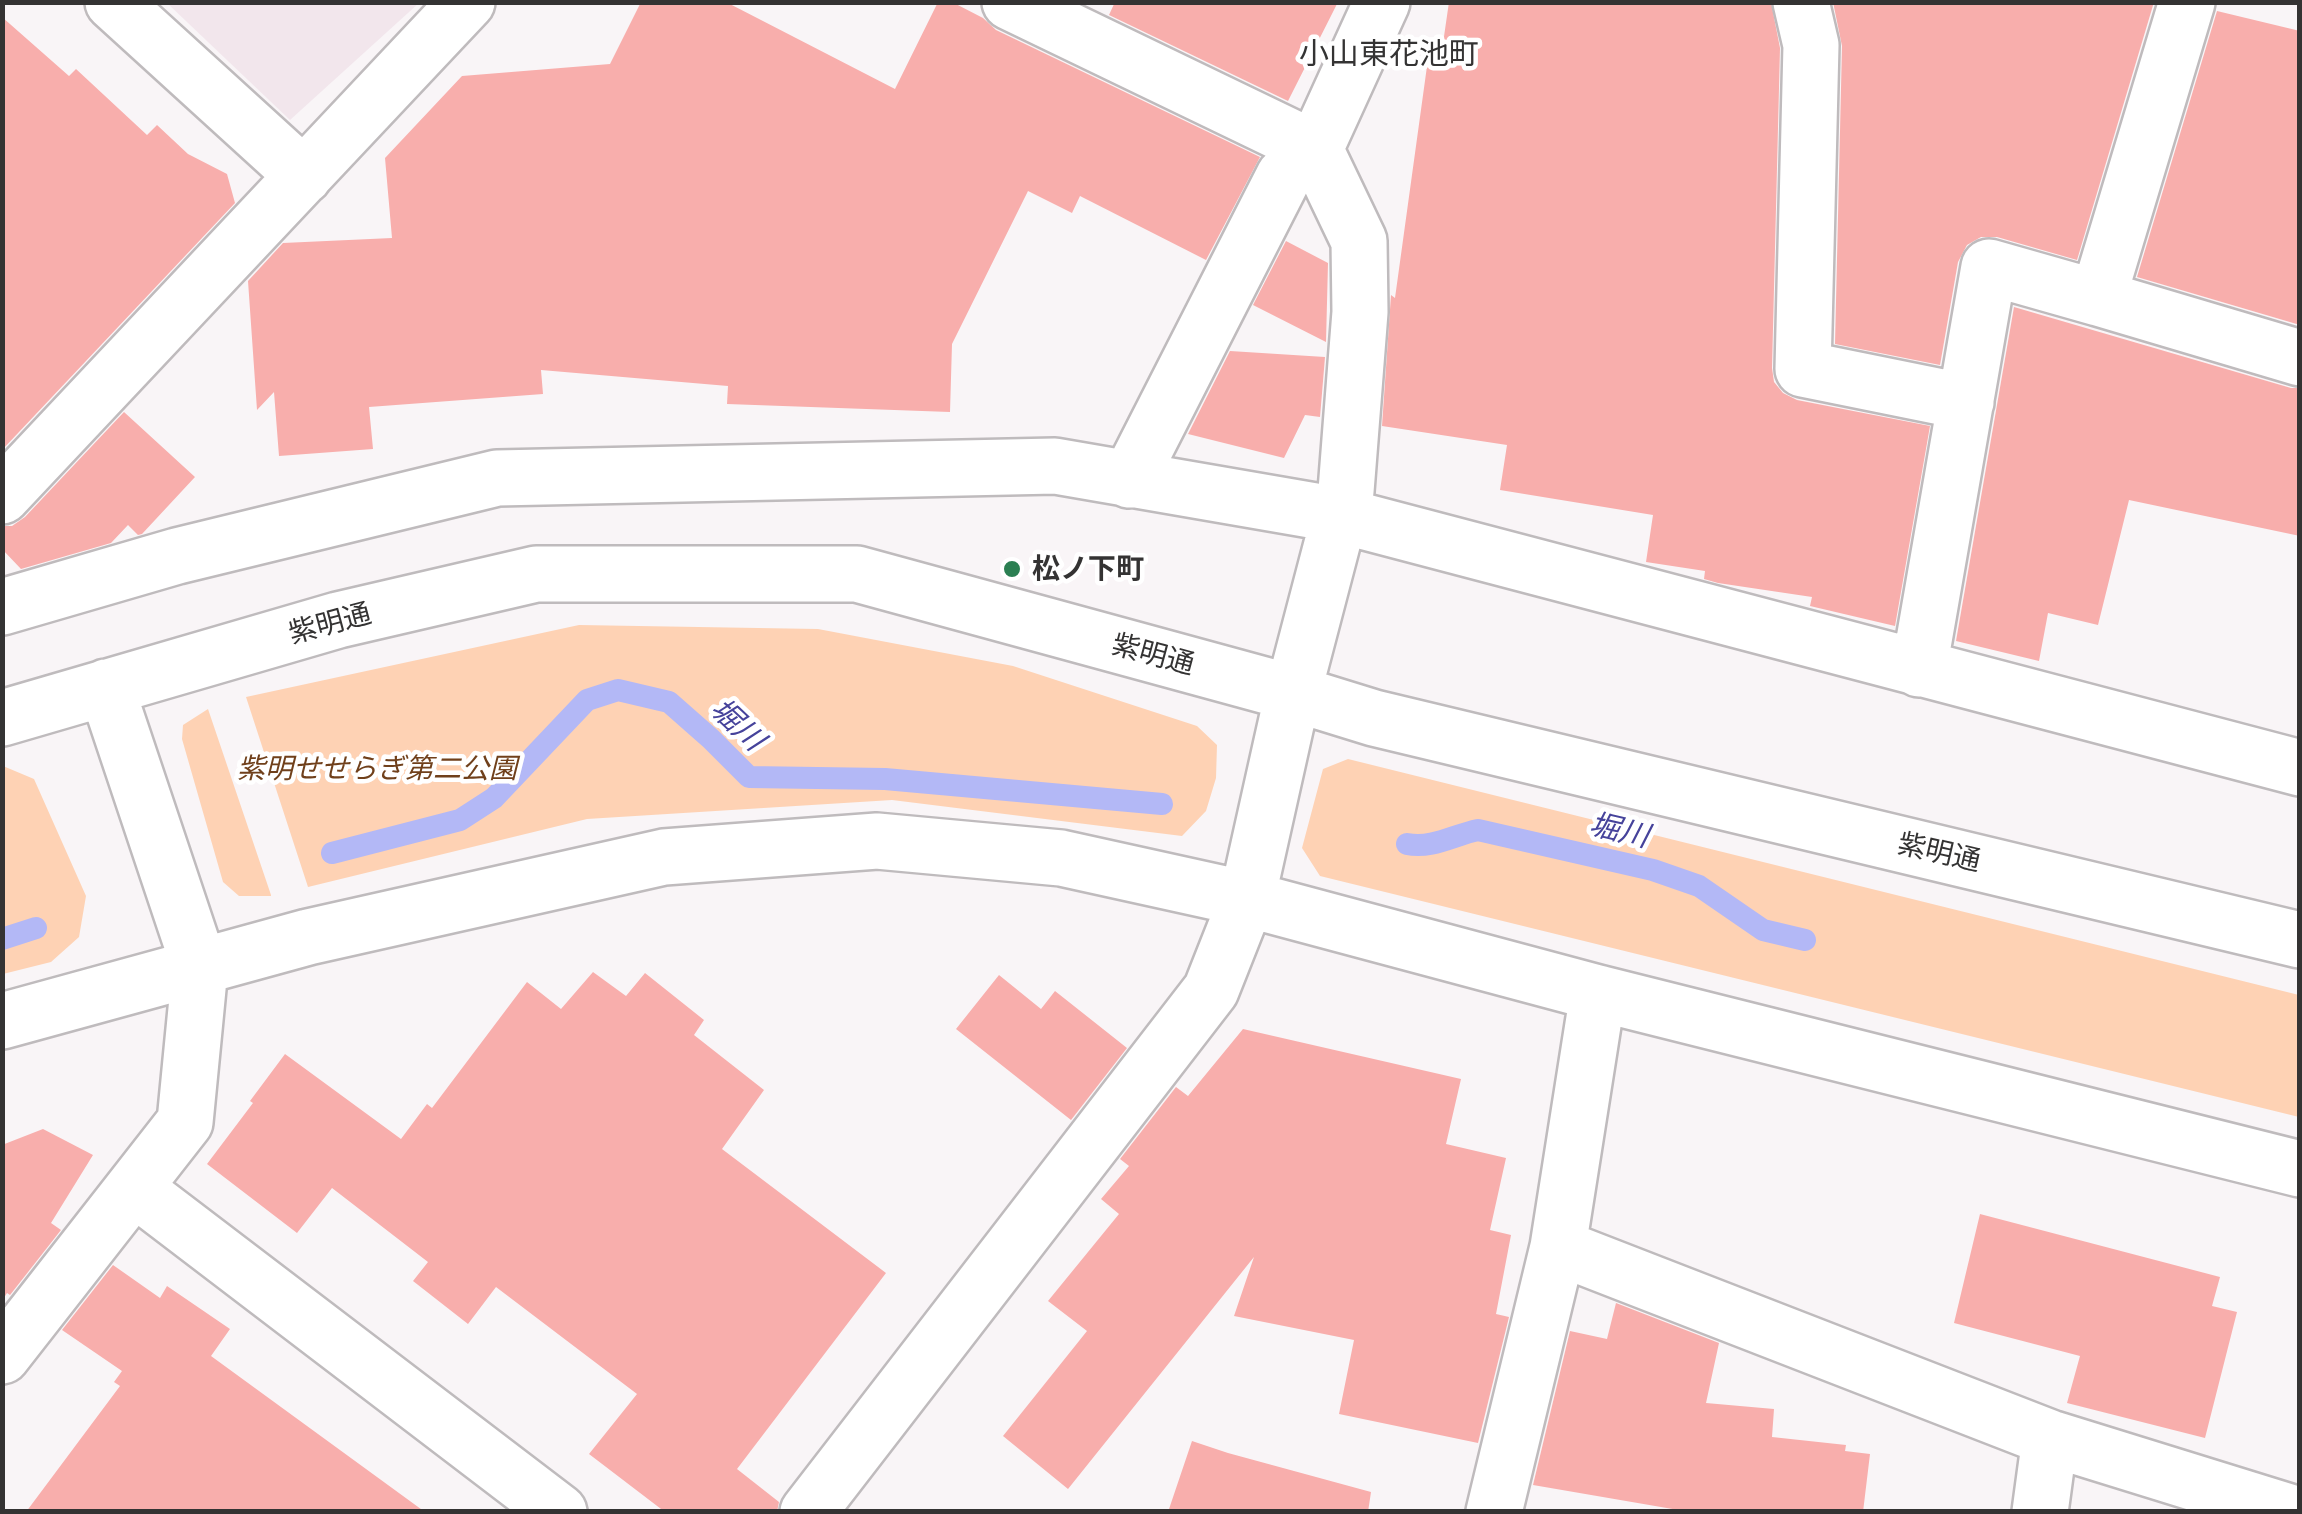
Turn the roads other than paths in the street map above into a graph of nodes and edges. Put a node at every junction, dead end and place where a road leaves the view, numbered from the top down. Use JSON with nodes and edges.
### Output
{"nodes":[{"id":1,"x":113,"y":2,"type":"edge"},
{"id":2,"x":466,"y":2,"type":"edge"},
{"id":3,"x":1010,"y":2,"type":"edge"},
{"id":4,"x":1382,"y":2,"type":"edge"},
{"id":5,"x":1801,"y":2,"type":"edge"},
{"id":6,"x":2187,"y":2,"type":"edge"},
{"id":7,"x":1315,"y":148,"type":"junction"},
{"id":8,"x":304,"y":176,"type":"junction"},
{"id":9,"x":2098,"y":298,"type":"junction"},
{"id":10,"x":2300,"y":358,"type":"edge"},
{"id":11,"x":1966,"y":402,"type":"junction"},
{"id":12,"x":1129,"y":480,"type":"junction"},
{"id":13,"x":2,"y":496,"type":"edge"},
{"id":14,"x":1339,"y":516,"type":"junction"},
{"id":15,"x":2,"y":608,"type":"edge"},
{"id":16,"x":1920,"y":669,"type":"junction"},
{"id":17,"x":106,"y":687,"type":"junction"},
{"id":18,"x":1293,"y":693,"type":"junction"},
{"id":19,"x":2,"y":718,"type":"edge"},
{"id":20,"x":2300,"y":768,"type":"edge"},
{"id":21,"x":1247,"y":899,"type":"junction"},
{"id":22,"x":2300,"y":940,"type":"edge"},
{"id":23,"x":200,"y":968,"type":"junction"},
{"id":24,"x":1598,"y":993,"type":"junction"},
{"id":25,"x":2,"y":1021,"type":"edge"},
{"id":26,"x":2300,"y":1169,"type":"edge"},
{"id":27,"x":134,"y":1188,"type":"junction"},
{"id":28,"x":1558,"y":1247,"type":"junction"},
{"id":29,"x":2,"y":1356,"type":"edge"},
{"id":30,"x":2050,"y":1438,"type":"junction"},
{"id":31,"x":559,"y":1512,"type":"edge"},
{"id":32,"x":808,"y":1512,"type":"edge"},
{"id":33,"x":1494,"y":1512,"type":"edge"},
{"id":34,"x":2040,"y":1512,"type":"edge"},
{"id":35,"x":2289,"y":1512,"type":"edge"}],
"edges":[{"from":1,"to":8,"type":"street"},
{"from":2,"to":8,"type":"street"},
{"from":3,"to":7,"type":"street"},
{"from":4,"to":7,"type":"street"},
{"from":5,"to":11,"type":"street"},
{"from":6,"to":9,"type":"street"},
{"from":7,"to":12,"type":"street"},
{"from":7,"to":14,"type":"street"},
{"from":8,"to":13,"type":"street"},
{"from":9,"to":10,"type":"street"},
{"from":9,"to":11,"type":"street"},
{"from":11,"to":16,"type":"street"},
{"from":12,"to":14,"type":"street"},
{"from":12,"to":15,"type":"street"},
{"from":14,"to":16,"type":"street"},
{"from":14,"to":18,"type":"street"},
{"from":16,"to":20,"type":"street"},
{"from":17,"to":18,"type":"street","name":"紫明通"},
{"from":17,"to":19,"type":"street","name":"紫明通"},
{"from":17,"to":23,"type":"street"},
{"from":18,"to":21,"type":"street"},
{"from":18,"to":22,"type":"street","name":"紫明通"},
{"from":21,"to":23,"type":"street"},
{"from":21,"to":24,"type":"street"},
{"from":21,"to":32,"type":"street"},
{"from":23,"to":25,"type":"street"},
{"from":23,"to":27,"type":"street"},
{"from":24,"to":26,"type":"street"},
{"from":24,"to":28,"type":"street"},
{"from":27,"to":29,"type":"street"},
{"from":27,"to":31,"type":"street"},
{"from":28,"to":30,"type":"street"},
{"from":28,"to":33,"type":"street"},
{"from":30,"to":34,"type":"street"},
{"from":30,"to":35,"type":"street"}]}
